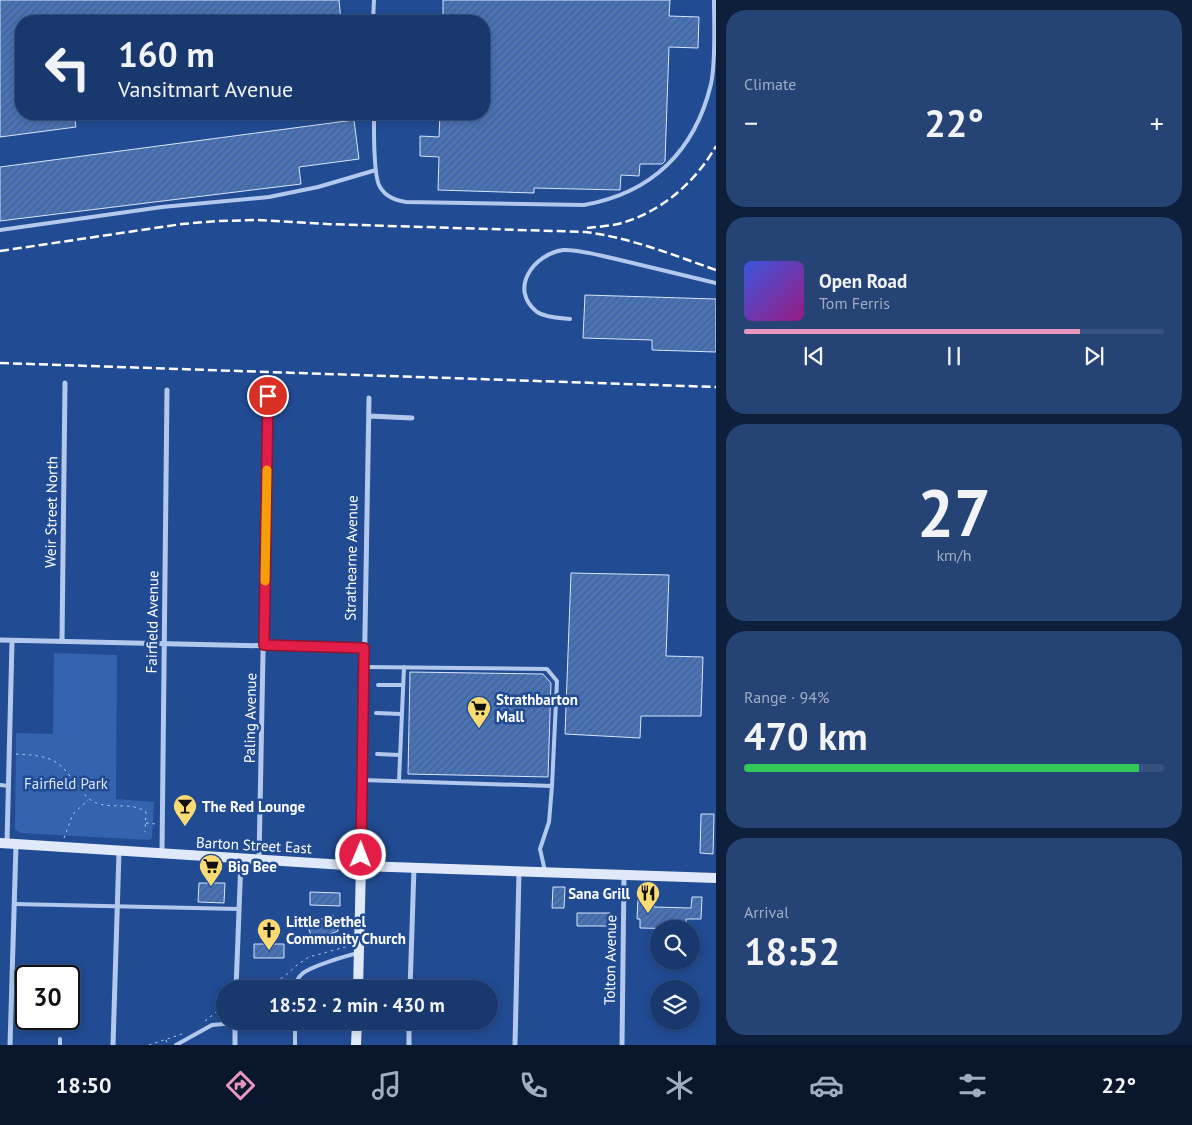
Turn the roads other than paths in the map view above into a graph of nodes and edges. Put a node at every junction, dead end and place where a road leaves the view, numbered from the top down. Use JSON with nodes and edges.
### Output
{"nodes":[{"id":1,"x":374,"y":0,"type":"edge"},
{"id":2,"x":714,"y":0,"type":"edge"},
{"id":3,"x":373,"y":15,"type":"edge"},
{"id":4,"x":374,"y":120,"type":"edge"},
{"id":5,"x":376,"y":170,"type":"junction"},
{"id":6,"x":0,"y":230,"type":"edge"},
{"id":7,"x":716,"y":283,"type":"edge"},
{"id":8,"x":570,"y":319,"type":"dead end"},
{"id":9,"x":65,"y":383,"type":"dead end"},
{"id":10,"x":167,"y":390,"type":"dead end"},
{"id":11,"x":268,"y":396,"type":"dead end"},
{"id":12,"x":369,"y":398,"type":"dead end"},
{"id":13,"x":370,"y":416,"type":"junction"},
{"id":14,"x":412,"y":418,"type":"dead end"},
{"id":15,"x":0,"y":640,"type":"edge"},
{"id":16,"x":12,"y":641,"type":"junction"},
{"id":17,"x":62,"y":641,"type":"junction"},
{"id":18,"x":165,"y":645,"type":"junction"},
{"id":19,"x":264,"y":645,"type":"junction"},
{"id":20,"x":364,"y":648,"type":"junction"},
{"id":21,"x":364,"y":667,"type":"junction"},
{"id":22,"x":404,"y":668,"type":"junction"},
{"id":23,"x":378,"y":685,"type":"dead end"},
{"id":24,"x":403,"y":685,"type":"junction"},
{"id":25,"x":376,"y":713,"type":"dead end"},
{"id":26,"x":402,"y":714,"type":"junction"},
{"id":27,"x":376,"y":754,"type":"dead end"},
{"id":28,"x":400,"y":755,"type":"junction"},
{"id":29,"x":362,"y":780,"type":"junction"},
{"id":30,"x":400,"y":781,"type":"junction"},
{"id":31,"x":0,"y":785,"type":"edge"},
{"id":32,"x":9,"y":786,"type":"junction"},
{"id":33,"x":552,"y":786,"type":"junction"},
{"id":34,"x":8,"y":844,"type":"edge"},
{"id":35,"x":119,"y":852,"type":"junction"},
{"id":36,"x":162,"y":855,"type":"junction"},
{"id":37,"x":241,"y":859,"type":"junction"},
{"id":38,"x":259,"y":860,"type":"junction"},
{"id":39,"x":361,"y":866,"type":"junction"},
{"id":40,"x":414,"y":868,"type":"junction"},
{"id":41,"x":519,"y":872,"type":"junction"},
{"id":42,"x":546,"y":873,"type":"junction"},
{"id":43,"x":624,"y":876,"type":"junction"},
{"id":44,"x":716,"y":878,"type":"edge"},
{"id":45,"x":14,"y":904,"type":"junction"},
{"id":46,"x":118,"y":906,"type":"junction"},
{"id":47,"x":239,"y":909,"type":"junction"},
{"id":48,"x":359,"y":953,"type":"junction"},
{"id":49,"x":236,"y":980,"type":"edge"},
{"id":50,"x":297,"y":980,"type":"edge"},
{"id":51,"x":358,"y":980,"type":"edge"},
{"id":52,"x":410,"y":980,"type":"edge"},
{"id":53,"x":216,"y":1024,"type":"edge"},
{"id":54,"x":235,"y":1030,"type":"edge"},
{"id":55,"x":295,"y":1030,"type":"edge"},
{"id":56,"x":357,"y":1030,"type":"edge"},
{"id":57,"x":410,"y":1030,"type":"edge"},
{"id":58,"x":60,"y":1039,"type":"dead end"},
{"id":59,"x":10,"y":1045,"type":"edge"},
{"id":60,"x":60,"y":1045,"type":"edge"},
{"id":61,"x":113,"y":1045,"type":"edge"},
{"id":62,"x":176,"y":1045,"type":"edge"},
{"id":63,"x":235,"y":1045,"type":"edge"},
{"id":64,"x":295,"y":1045,"type":"edge"},
{"id":65,"x":356,"y":1045,"type":"edge"},
{"id":66,"x":409,"y":1045,"type":"edge"},
{"id":67,"x":515,"y":1045,"type":"edge"},
{"id":68,"x":622,"y":1045,"type":"edge"}],
"edges":[{"from":1,"to":3,"type":"lane"},
{"from":2,"to":5,"type":"lane"},
{"from":4,"to":5,"type":"lane"},
{"from":5,"to":6,"type":"lane"},
{"from":7,"to":8,"type":"lane"},
{"from":9,"to":17,"type":"street","name":"Weir Street North"},
{"from":10,"to":18,"type":"street","name":"Fairfield Avenue"},
{"from":11,"to":19,"type":"street","name":"Paling Avenue"},
{"from":12,"to":13,"type":"street","name":"Strathearne Avenue"},
{"from":13,"to":14,"type":"street"},
{"from":13,"to":20,"type":"street","name":"Strathearne Avenue"},
{"from":15,"to":16,"type":"street"},
{"from":16,"to":17,"type":"street"},
{"from":16,"to":32,"type":"street"},
{"from":17,"to":18,"type":"street"},
{"from":18,"to":19,"type":"street"},
{"from":18,"to":36,"type":"street","name":"Fairfield Avenue"},
{"from":19,"to":20,"type":"street"},
{"from":19,"to":38,"type":"street","name":"Paling Avenue"},
{"from":20,"to":21,"type":"street","name":"Strathearne Avenue"},
{"from":21,"to":22,"type":"lane"},
{"from":21,"to":29,"type":"street","name":"Strathearne Avenue"},
{"from":22,"to":24,"type":"lane"},
{"from":22,"to":33,"type":"lane"},
{"from":23,"to":24,"type":"lane"},
{"from":24,"to":26,"type":"lane"},
{"from":25,"to":26,"type":"lane"},
{"from":26,"to":28,"type":"lane"},
{"from":27,"to":28,"type":"lane"},
{"from":28,"to":30,"type":"lane"},
{"from":29,"to":30,"type":"lane"},
{"from":29,"to":39,"type":"street","name":"Strathearne Avenue"},
{"from":30,"to":33,"type":"lane"},
{"from":31,"to":32,"type":"lane"},
{"from":32,"to":34,"type":"street"},
{"from":33,"to":42,"type":"lane"},
{"from":34,"to":35,"type":"main road","name":"Barton Street East"},
{"from":34,"to":45,"type":"street"},
{"from":35,"to":36,"type":"main road","name":"Barton Street East"},
{"from":35,"to":46,"type":"street"},
{"from":36,"to":37,"type":"main road","name":"Barton Street East"},
{"from":37,"to":38,"type":"main road","name":"Barton Street East"},
{"from":37,"to":47,"type":"street"},
{"from":38,"to":39,"type":"main road","name":"Barton Street East"},
{"from":39,"to":40,"type":"main road","name":"Barton Street East"},
{"from":39,"to":48,"type":"main road","name":"Strathearne Avenue"},
{"from":40,"to":41,"type":"main road","name":"Barton Street East"},
{"from":40,"to":52,"type":"street"},
{"from":41,"to":42,"type":"main road","name":"Barton Street East"},
{"from":41,"to":67,"type":"street"},
{"from":42,"to":43,"type":"main road","name":"Barton Street East"},
{"from":43,"to":44,"type":"main road","name":"Barton Street East"},
{"from":43,"to":68,"type":"street","name":"Tolton Avenue"},
{"from":45,"to":46,"type":"lane"},
{"from":45,"to":59,"type":"street"},
{"from":46,"to":47,"type":"lane"},
{"from":46,"to":61,"type":"street"},
{"from":47,"to":49,"type":"street"},
{"from":48,"to":50,"type":"lane"},
{"from":48,"to":51,"type":"main road","name":"Strathearne Avenue"},
{"from":53,"to":62,"type":"lane"},
{"from":54,"to":63,"type":"street"},
{"from":55,"to":64,"type":"lane"},
{"from":56,"to":65,"type":"main road"},
{"from":57,"to":66,"type":"street"},
{"from":58,"to":60,"type":"lane"}]}
